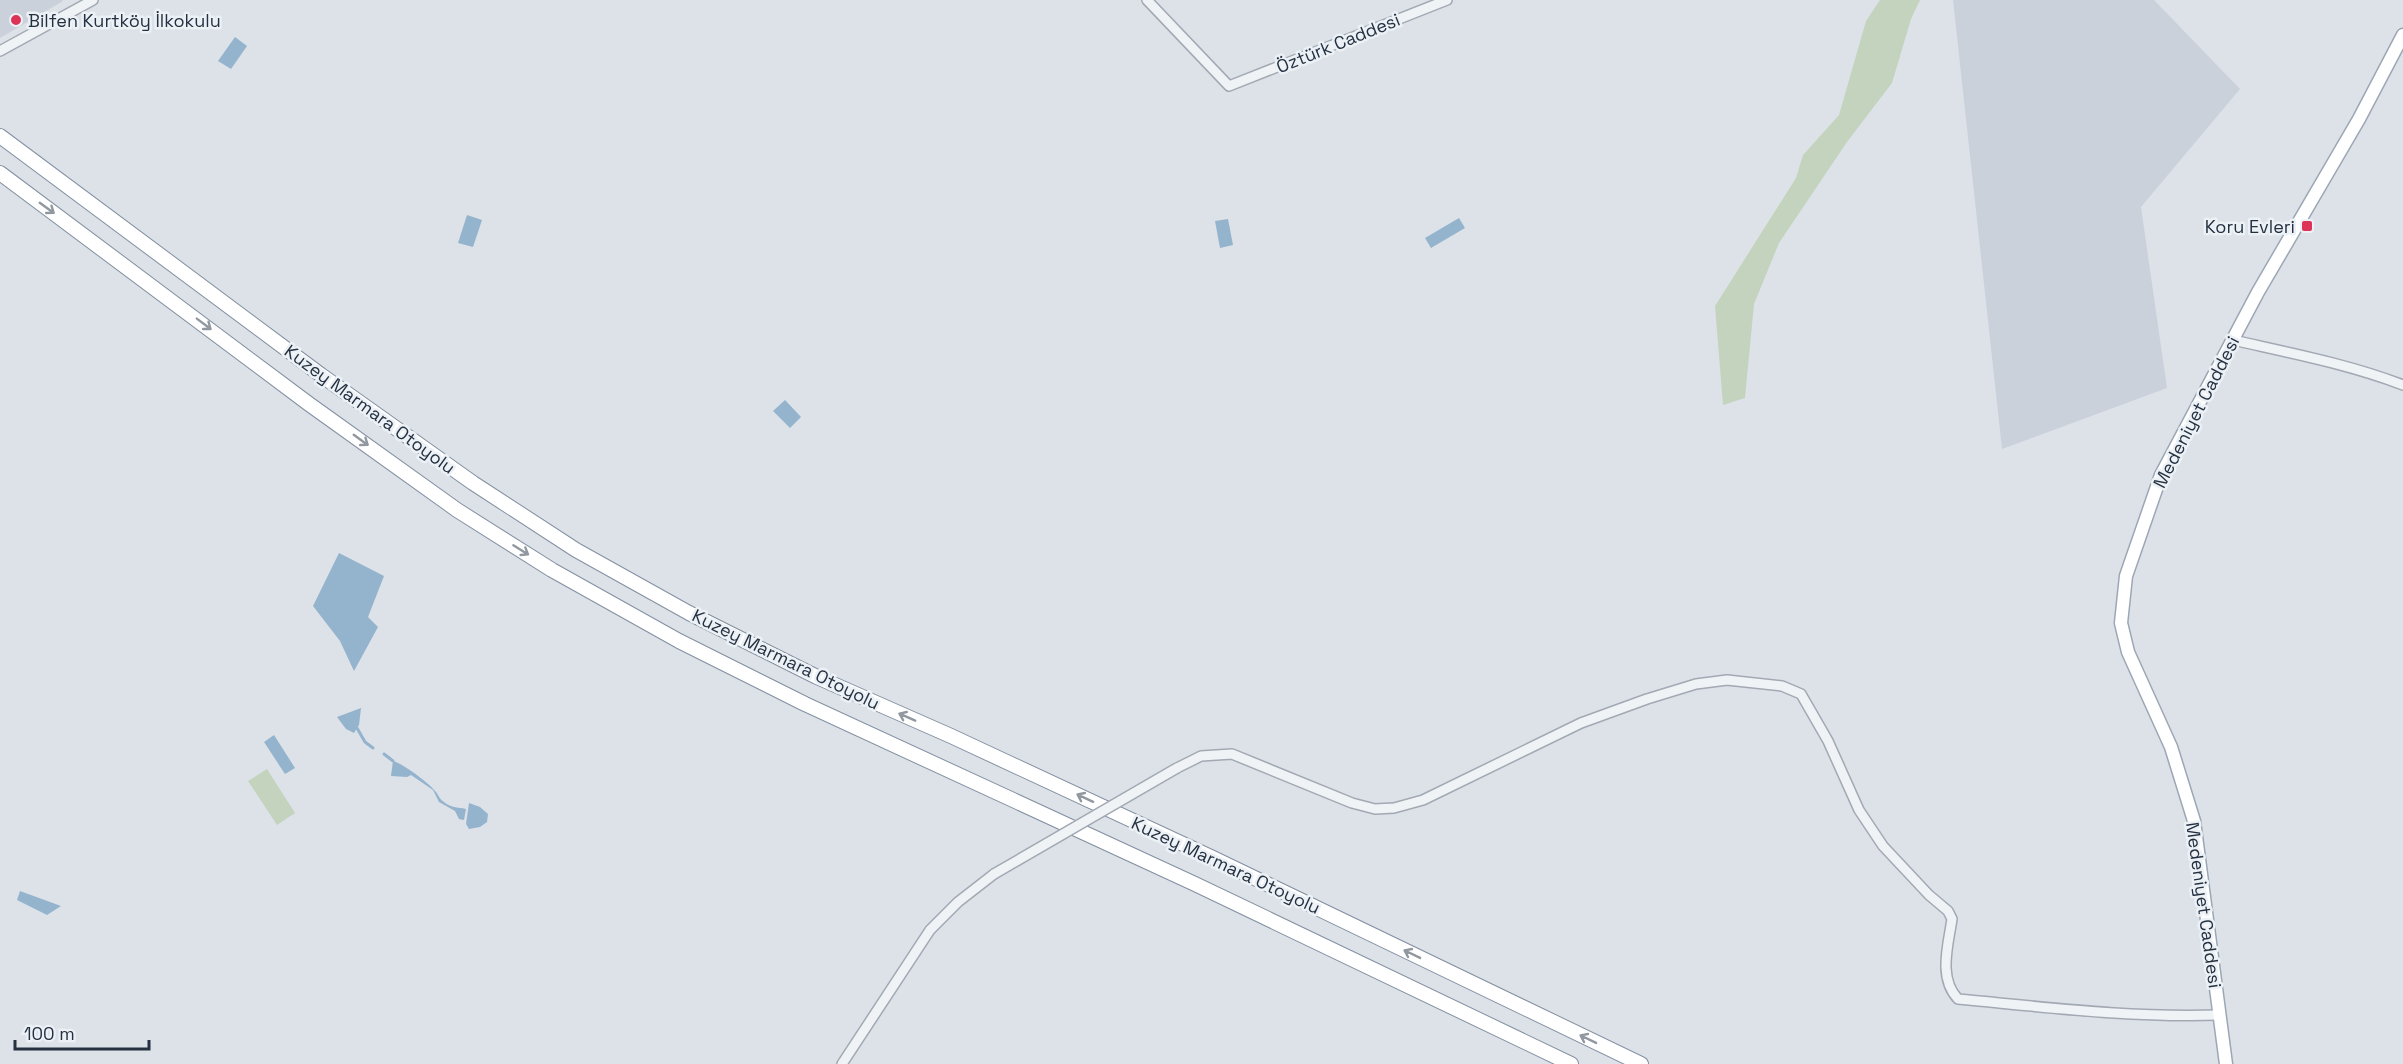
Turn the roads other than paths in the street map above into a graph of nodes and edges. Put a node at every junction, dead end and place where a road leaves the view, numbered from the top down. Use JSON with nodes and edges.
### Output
{"nodes":[{"id":1,"x":93,"y":0,"type":"edge"},
{"id":2,"x":1147,"y":0,"type":"edge"},
{"id":3,"x":1447,"y":0,"type":"edge"},
{"id":4,"x":2403,"y":35,"type":"edge"},
{"id":5,"x":0,"y":51,"type":"edge"},
{"id":6,"x":0,"y":136,"type":"edge"},
{"id":7,"x":0,"y":173,"type":"edge"},
{"id":8,"x":2233,"y":340,"type":"junction"},
{"id":9,"x":2403,"y":386,"type":"edge"},
{"id":10,"x":2219,"y":1015,"type":"junction"},
{"id":11,"x":842,"y":1064,"type":"edge"},
{"id":12,"x":1571,"y":1064,"type":"edge"},
{"id":13,"x":1641,"y":1064,"type":"edge"},
{"id":14,"x":2226,"y":1064,"type":"edge"}],
"edges":[{"from":1,"to":5,"type":"street"},
{"from":2,"to":3,"type":"street","name":"Öztürk Caddesi"},
{"from":4,"to":8,"type":"main road","name":"Medeniyet Caddesi"},
{"from":13,"to":6,"type":"highway","name":"Kuzey Marmara Otoyolu","one_way":true},
{"from":7,"to":12,"type":"highway","name":"Kuzey Marmara Otoyolu","one_way":true},
{"from":8,"to":9,"type":"street"},
{"from":8,"to":10,"type":"main road","name":"Medeniyet Caddesi"},
{"from":10,"to":11,"type":"street","bridge":true},
{"from":10,"to":14,"type":"main road","name":"Medeniyet Caddesi"}]}
